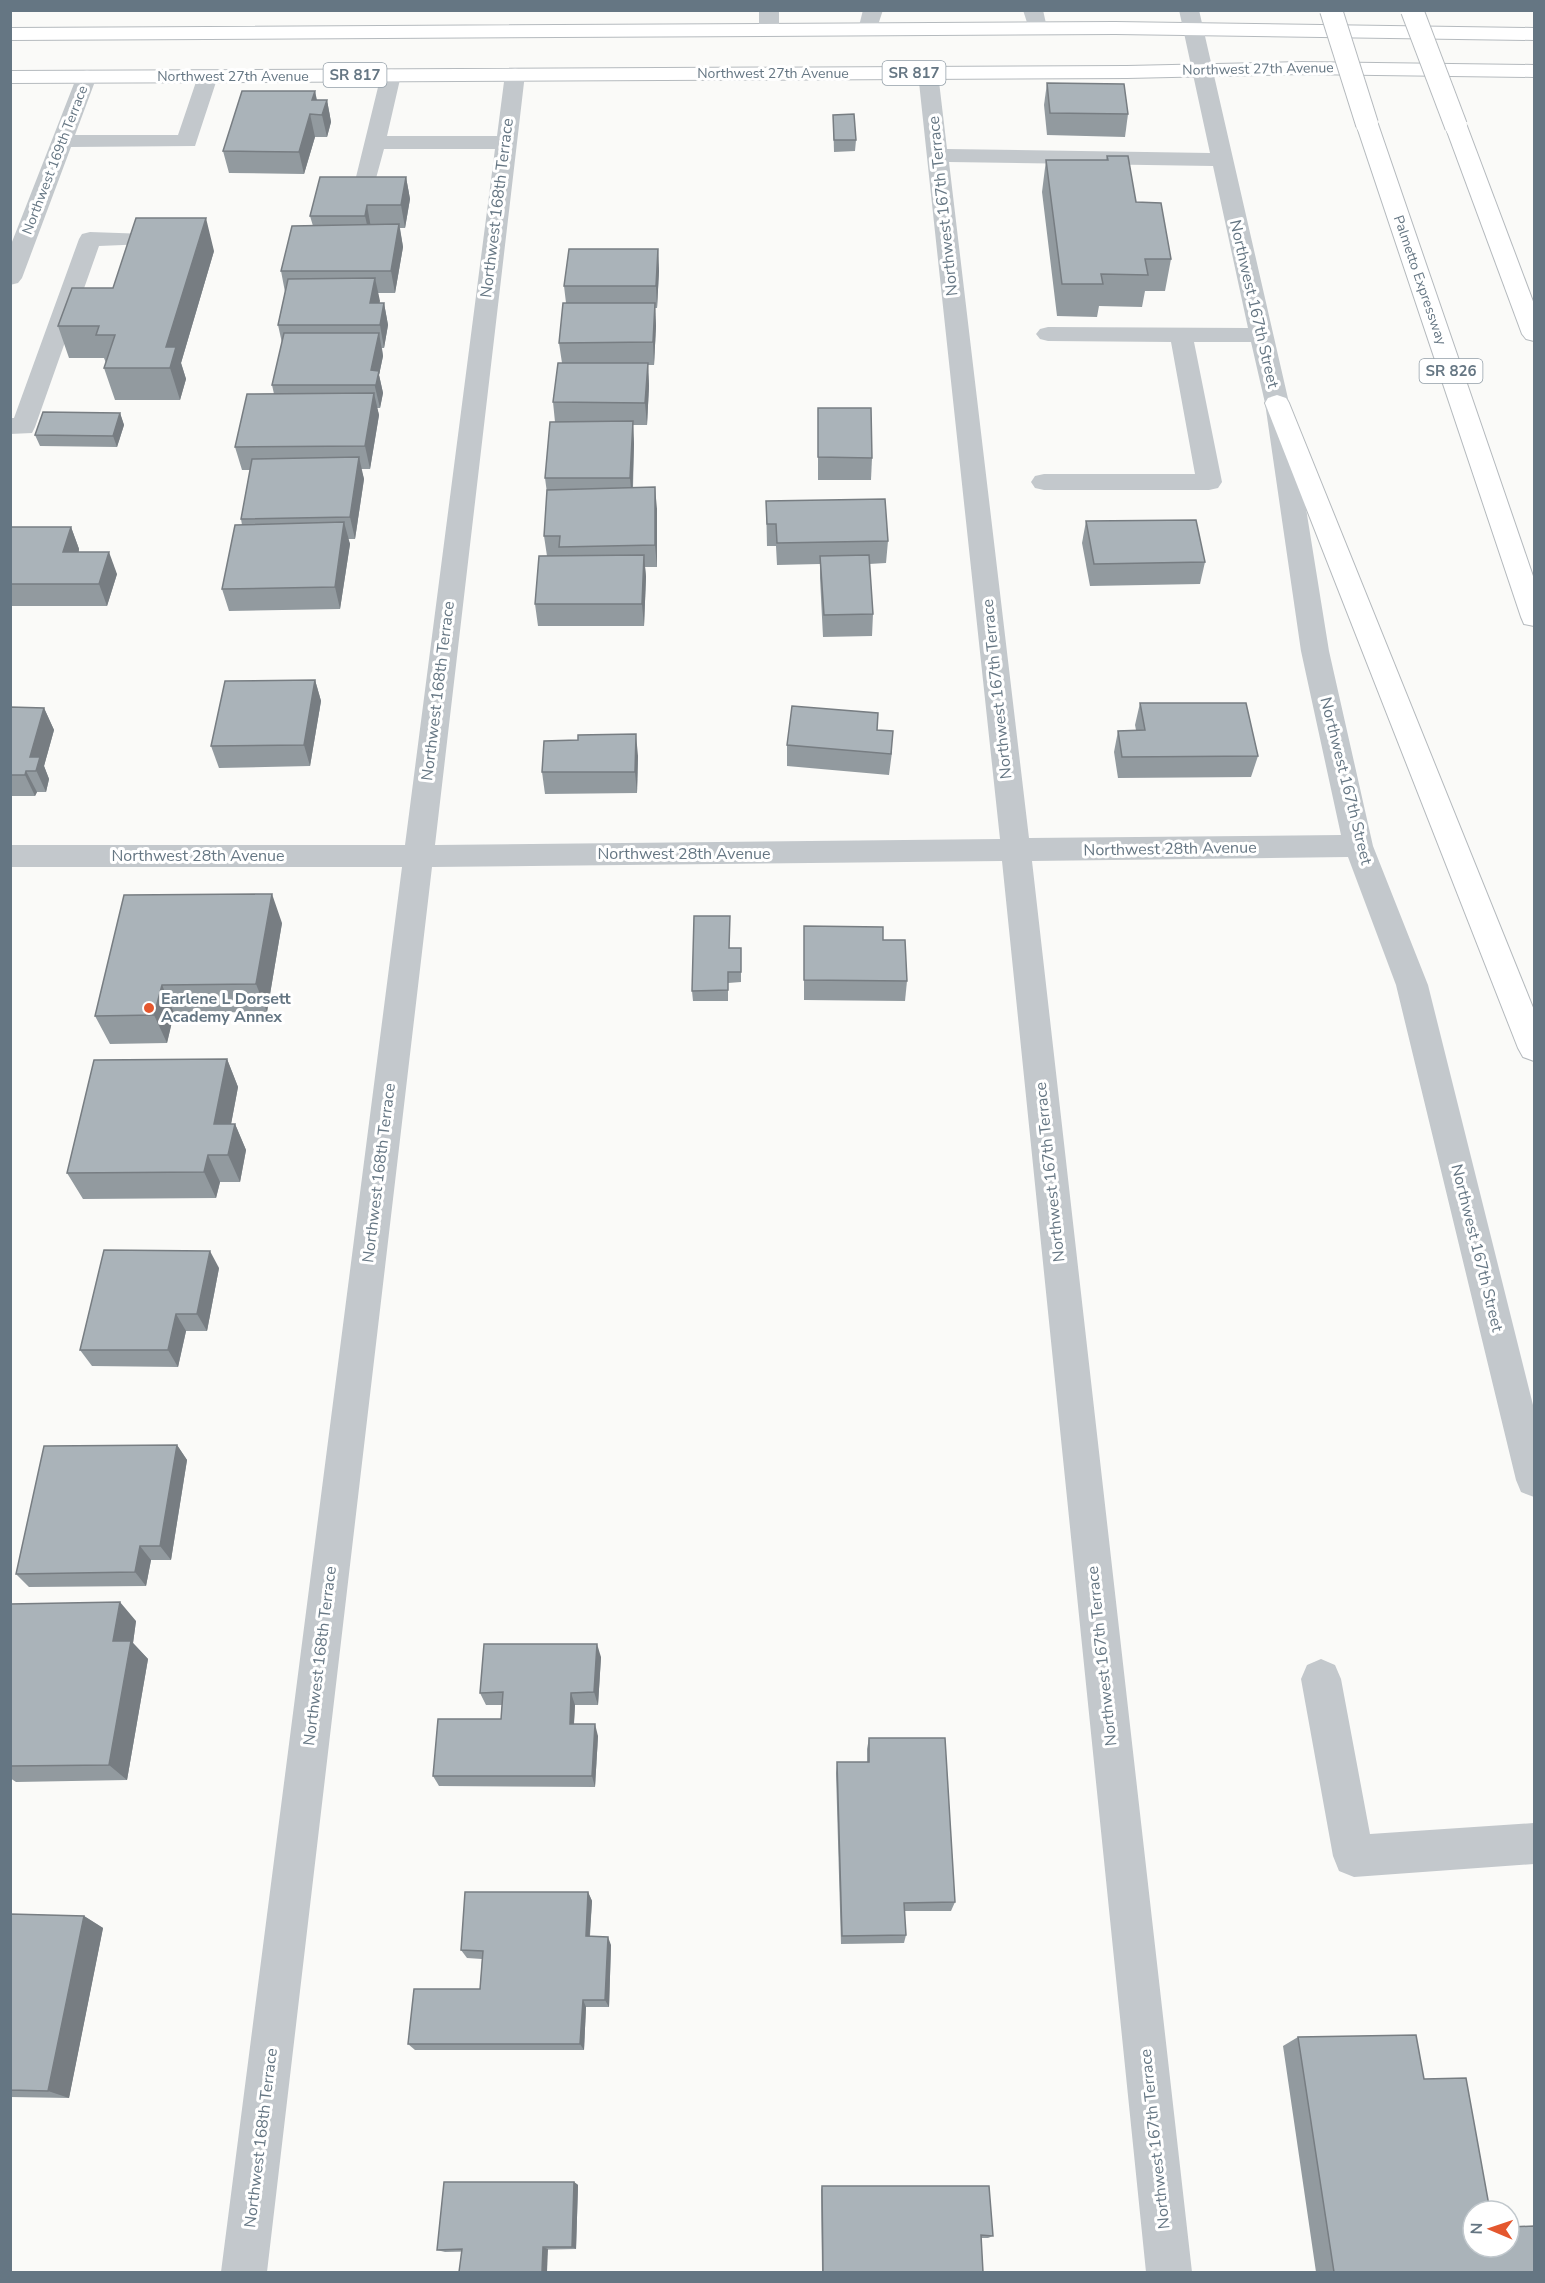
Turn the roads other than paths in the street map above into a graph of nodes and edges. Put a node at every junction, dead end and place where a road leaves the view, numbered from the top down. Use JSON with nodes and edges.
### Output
{"nodes":[{"id":1,"x":1331,"y":10,"type":"edge"},
{"id":2,"x":1412,"y":10,"type":"edge"},
{"id":3,"x":1035,"y":19,"type":"edge"},
{"id":4,"x":870,"y":20,"type":"edge"},
{"id":5,"x":1191,"y":20,"type":"edge"},
{"id":6,"x":769,"y":21,"type":"edge"},
{"id":7,"x":10,"y":34,"type":"edge"},
{"id":8,"x":79,"y":34,"type":"junction"},
{"id":9,"x":243,"y":34,"type":"junction"},
{"id":10,"x":1534,"y":34,"type":"edge"},
{"id":11,"x":55,"y":53,"type":"dead end"},
{"id":12,"x":33,"y":57,"type":"dead end"},
{"id":13,"x":10,"y":59,"type":"edge"},
{"id":14,"x":1203,"y":70,"type":"junction"},
{"id":15,"x":1534,"y":71,"type":"edge"},
{"id":16,"x":928,"y":73,"type":"junction"},
{"id":17,"x":515,"y":74,"type":"junction"},
{"id":18,"x":391,"y":75,"type":"junction"},
{"id":19,"x":87,"y":76,"type":"junction"},
{"id":20,"x":208,"y":76,"type":"junction"},
{"id":21,"x":10,"y":77,"type":"edge"},
{"id":22,"x":62,"y":141,"type":"junction"},
{"id":23,"x":374,"y":142,"type":"junction"},
{"id":24,"x":505,"y":143,"type":"junction"},
{"id":25,"x":936,"y":155,"type":"junction"},
{"id":26,"x":1221,"y":160,"type":"junction"},
{"id":27,"x":366,"y":177,"type":"edge"},
{"id":28,"x":139,"y":239,"type":"edge"},
{"id":29,"x":10,"y":278,"type":"edge"},
{"id":30,"x":1048,"y":334,"type":"dead end"},
{"id":31,"x":1181,"y":334,"type":"junction"},
{"id":32,"x":1534,"y":334,"type":"edge"},
{"id":33,"x":1262,"y":335,"type":"junction"},
{"id":34,"x":1276,"y":403,"type":"junction"},
{"id":35,"x":10,"y":426,"type":"edge"},
{"id":36,"x":1044,"y":482,"type":"dead end"},
{"id":37,"x":1534,"y":618,"type":"edge"},
{"id":38,"x":1358,"y":846,"type":"junction"},
{"id":39,"x":1016,"y":851,"type":"junction"},
{"id":40,"x":10,"y":856,"type":"edge"},
{"id":41,"x":418,"y":856,"type":"junction"},
{"id":42,"x":1534,"y":1048,"type":"edge"},
{"id":43,"x":1534,"y":1480,"type":"edge"},
{"id":44,"x":1321,"y":1679,"type":"dead end"},
{"id":45,"x":1534,"y":1844,"type":"edge"},
{"id":46,"x":244,"y":2272,"type":"edge"},
{"id":47,"x":1169,"y":2272,"type":"edge"}],
"edges":[{"from":1,"to":37,"type":"main road","name":"Palmetto Expressway","number":"SR 826","bridge":true},
{"from":2,"to":32,"type":"main road","bridge":true},
{"from":3,"to":4,"type":"main road"},
{"from":3,"to":5,"type":"main road"},
{"from":4,"to":6,"type":"main road"},
{"from":5,"to":10,"type":"main road"},
{"from":5,"to":14,"type":"street","name":"Northwest 167th Street"},
{"from":6,"to":9,"type":"main road"},
{"from":7,"to":8,"type":"main road"},
{"from":8,"to":9,"type":"main road"},
{"from":8,"to":11,"type":"main road"},
{"from":9,"to":19,"type":"main road"},
{"from":12,"to":13,"type":"main road"},
{"from":14,"to":15,"type":"main road","name":"Northwest 27th Avenue","number":"SR 817"},
{"from":14,"to":16,"type":"main road","name":"Northwest 27th Avenue","number":"SR 817"},
{"from":14,"to":26,"type":"street","name":"Northwest 167th Street"},
{"from":16,"to":17,"type":"main road","name":"Northwest 27th Avenue","number":"SR 817"},
{"from":16,"to":25,"type":"street","name":"Northwest 167th Terrace"},
{"from":17,"to":18,"type":"main road","name":"Northwest 27th Avenue","number":"SR 817"},
{"from":17,"to":24,"type":"street","name":"Northwest 168th Terrace"},
{"from":18,"to":20,"type":"main road","name":"Northwest 27th Avenue","number":"SR 817"},
{"from":18,"to":23,"type":"street"},
{"from":19,"to":20,"type":"main road","name":"Northwest 27th Avenue","number":"SR 817"},
{"from":19,"to":21,"type":"main road","name":"Northwest 27th Avenue","number":"SR 817"},
{"from":19,"to":22,"type":"street","name":"Northwest 169th Terrace"},
{"from":20,"to":22,"type":"street"},
{"from":22,"to":29,"type":"street","name":"Northwest 169th Terrace"},
{"from":23,"to":24,"type":"street"},
{"from":23,"to":27,"type":"street"},
{"from":24,"to":41,"type":"street","name":"Northwest 168th Terrace"},
{"from":25,"to":26,"type":"street"},
{"from":25,"to":39,"type":"street","name":"Northwest 167th Terrace"},
{"from":26,"to":33,"type":"street","name":"Northwest 167th Street"},
{"from":28,"to":35,"type":"street"},
{"from":30,"to":31,"type":"street"},
{"from":31,"to":33,"type":"street"},
{"from":31,"to":36,"type":"street"},
{"from":33,"to":34,"type":"street","name":"Northwest 167th Street"},
{"from":34,"to":38,"type":"street","name":"Northwest 167th Street"},
{"from":34,"to":42,"type":"main road"},
{"from":38,"to":39,"type":"street","name":"Northwest 28th Avenue"},
{"from":38,"to":43,"type":"street","name":"Northwest 167th Street"},
{"from":39,"to":41,"type":"street","name":"Northwest 28th Avenue"},
{"from":39,"to":47,"type":"street","name":"Northwest 167th Terrace"},
{"from":40,"to":41,"type":"street","name":"Northwest 28th Avenue"},
{"from":41,"to":46,"type":"street","name":"Northwest 168th Terrace"},
{"from":44,"to":45,"type":"street"}]}
